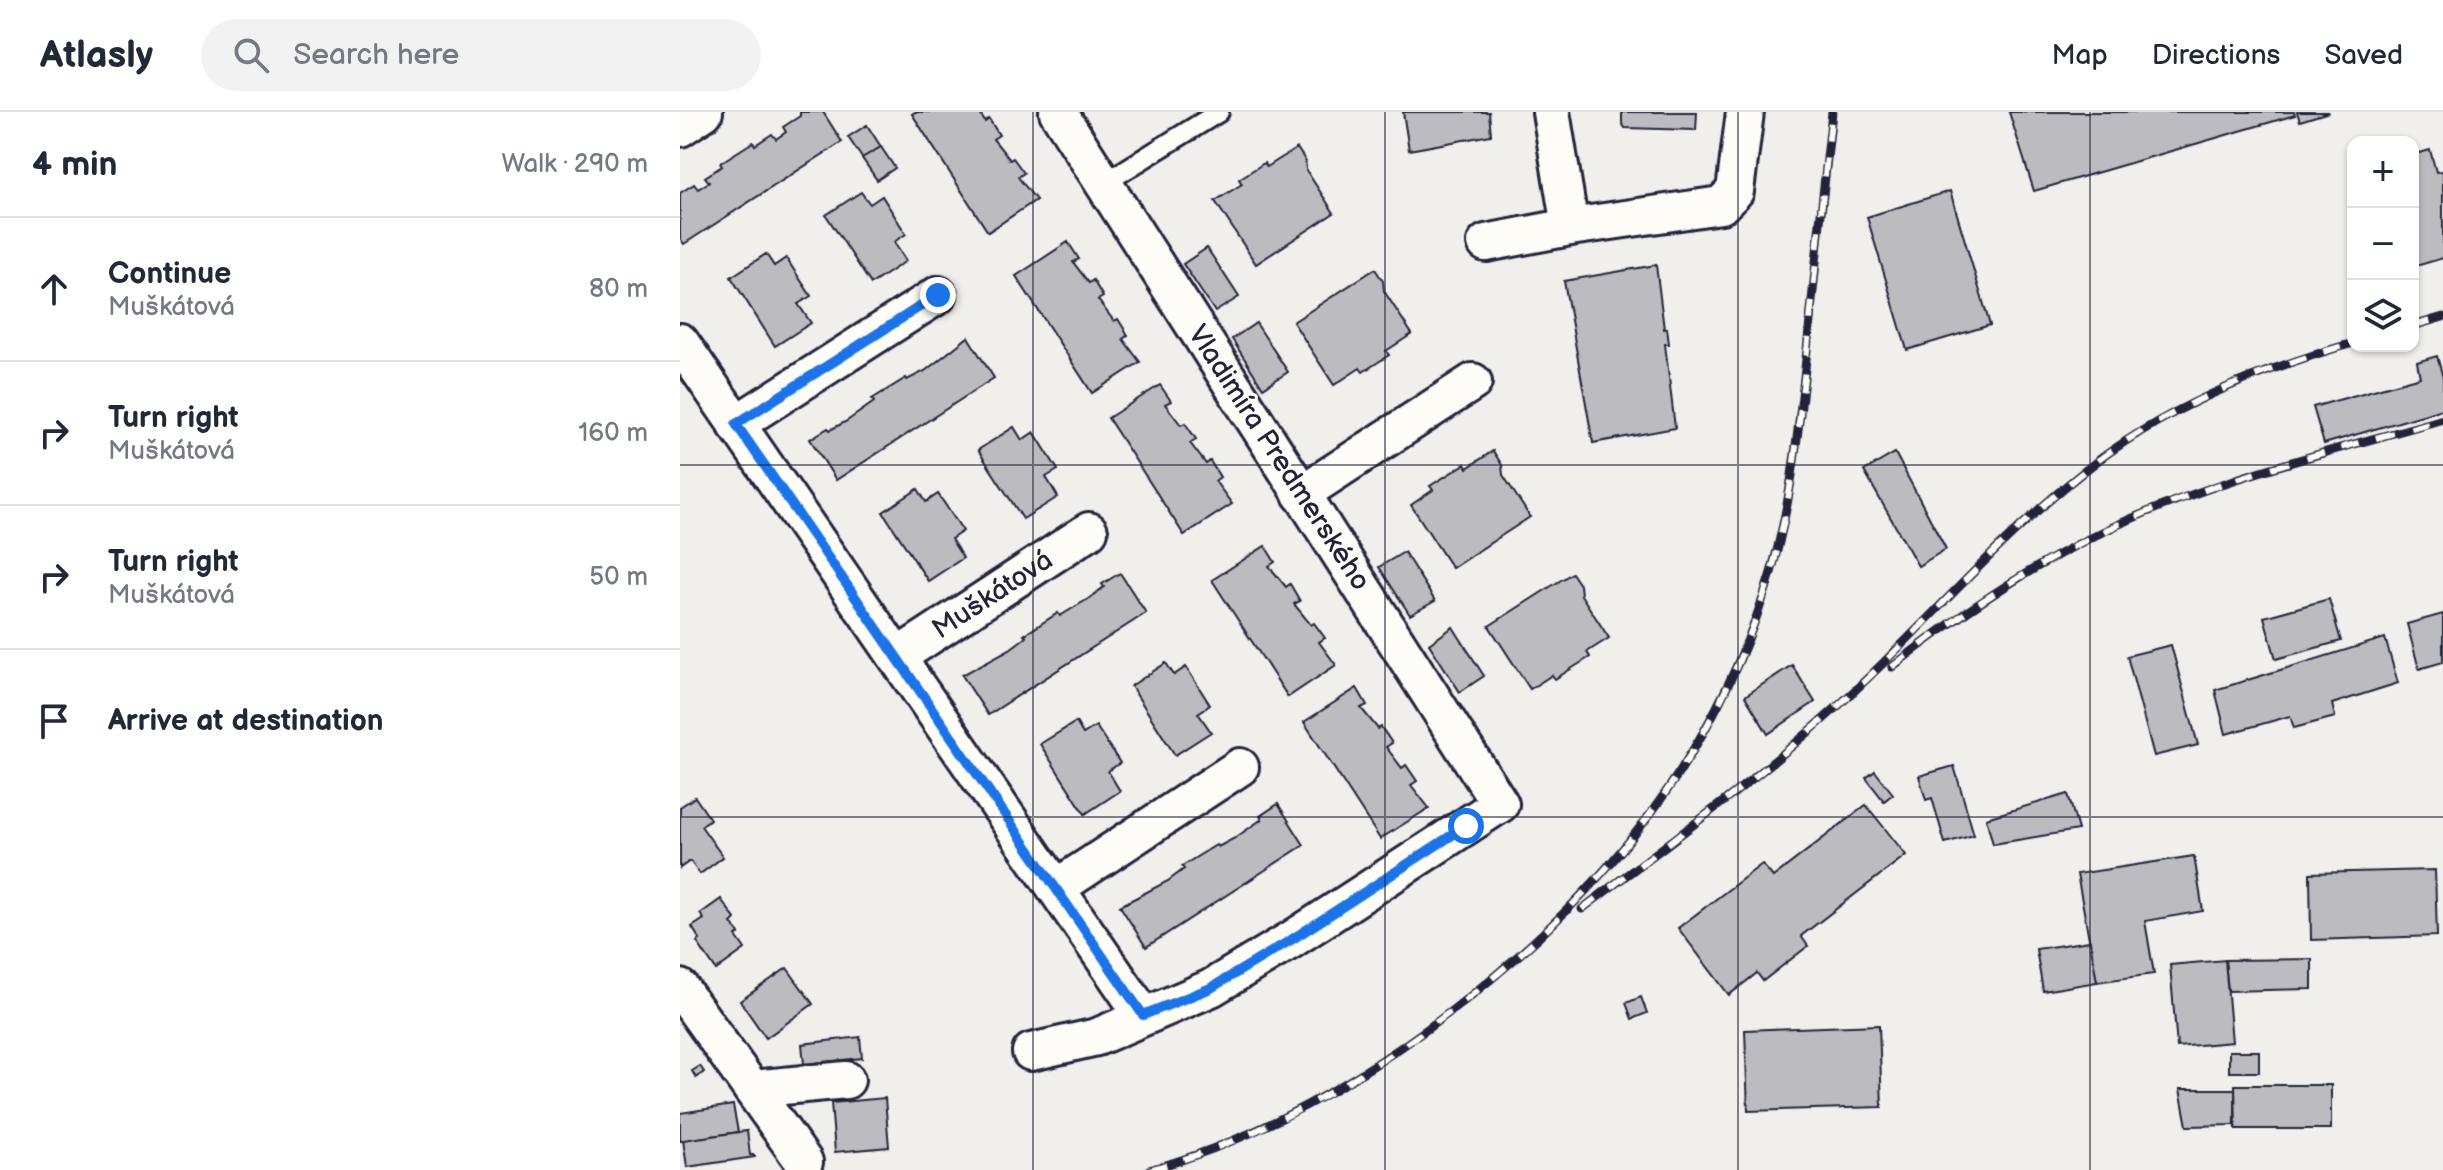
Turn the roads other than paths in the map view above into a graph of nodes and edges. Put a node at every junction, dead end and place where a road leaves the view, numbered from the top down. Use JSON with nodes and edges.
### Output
{"nodes":[{"id":1,"x":704,"y":112,"type":"edge"},
{"id":2,"x":1058,"y":112,"type":"edge"},
{"id":3,"x":1219,"y":112,"type":"edge"},
{"id":4,"x":1551,"y":112,"type":"edge"},
{"id":5,"x":1745,"y":112,"type":"edge"},
{"id":6,"x":680,"y":128,"type":"edge"},
{"id":7,"x":1104,"y":183,"type":"junction"},
{"id":8,"x":1570,"y":227,"type":"junction"},
{"id":9,"x":1486,"y":243,"type":"dead end"},
{"id":10,"x":938,"y":295,"type":"dead end"},
{"id":11,"x":680,"y":342,"type":"edge"},
{"id":12,"x":1473,"y":382,"type":"dead end"},
{"id":13,"x":736,"y":424,"type":"junction"},
{"id":14,"x":1301,"y":494,"type":"junction"},
{"id":15,"x":1089,"y":531,"type":"dead end"},
{"id":16,"x":897,"y":657,"type":"junction"},
{"id":17,"x":1240,"y":767,"type":"dead end"},
{"id":18,"x":1056,"y":888,"type":"junction"},
{"id":19,"x":680,"y":988,"type":"edge"},
{"id":20,"x":1143,"y":1015,"type":"junction"},
{"id":21,"x":1031,"y":1052,"type":"dead end"},
{"id":22,"x":846,"y":1080,"type":"dead end"},
{"id":23,"x":752,"y":1089,"type":"junction"},
{"id":24,"x":804,"y":1162,"type":"dead end"}],
"edges":[{"from":1,"to":6,"type":"street"},
{"from":2,"to":7,"type":"street","name":"Vladimíra Predmerského"},
{"from":3,"to":7,"type":"lane"},
{"from":4,"to":8,"type":"street"},
{"from":5,"to":8,"type":"street"},
{"from":7,"to":14,"type":"street","name":"Vladimíra Predmerského"},
{"from":8,"to":9,"type":"street"},
{"from":10,"to":13,"type":"street"},
{"from":11,"to":13,"type":"street"},
{"from":12,"to":14,"type":"street"},
{"from":13,"to":16,"type":"street"},
{"from":14,"to":20,"type":"street","name":"Vladimíra Predmerského"},
{"from":15,"to":16,"type":"street","name":"Muškátová"},
{"from":16,"to":18,"type":"street"},
{"from":17,"to":18,"type":"street"},
{"from":18,"to":20,"type":"street"},
{"from":19,"to":23,"type":"street"},
{"from":20,"to":21,"type":"street"},
{"from":22,"to":23,"type":"street"},
{"from":23,"to":24,"type":"street"}]}
